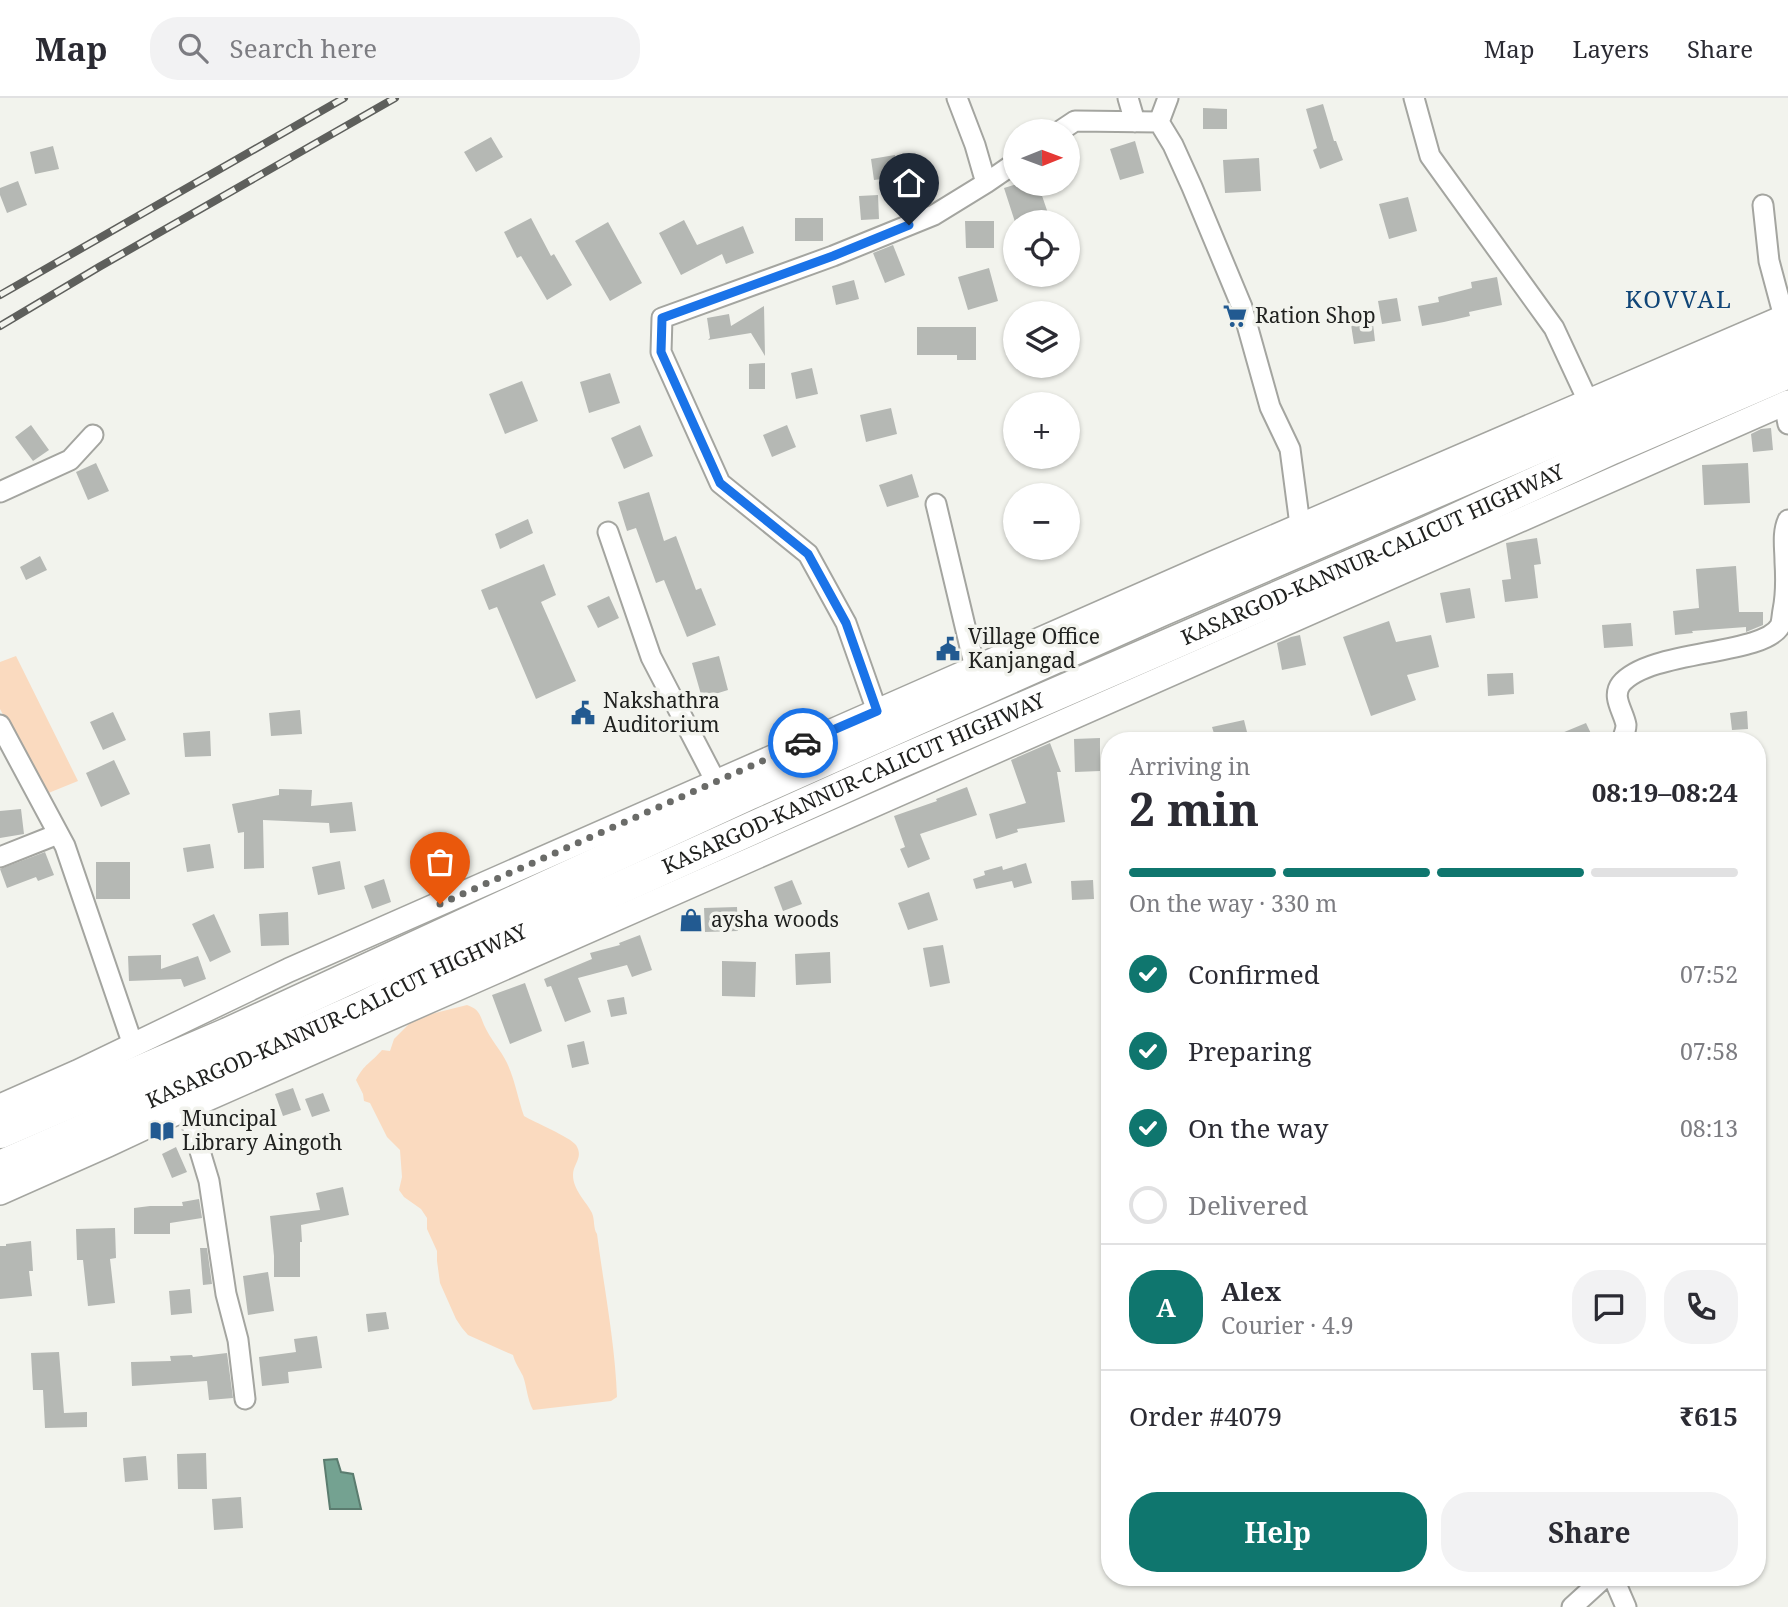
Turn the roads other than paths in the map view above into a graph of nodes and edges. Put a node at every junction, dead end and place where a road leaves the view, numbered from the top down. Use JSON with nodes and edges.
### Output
{"nodes":[{"id":1,"x":957,"y":98,"type":"edge"},
{"id":2,"x":1128,"y":98,"type":"edge"},
{"id":3,"x":1168,"y":98,"type":"edge"},
{"id":4,"x":1414,"y":98,"type":"edge"},
{"id":5,"x":1080,"y":121,"type":"edge"},
{"id":6,"x":1135,"y":122,"type":"junction"},
{"id":7,"x":1159,"y":122,"type":"junction"},
{"id":8,"x":1003,"y":171,"type":"edge"},
{"id":9,"x":986,"y":183,"type":"junction"},
{"id":10,"x":1763,"y":205,"type":"dead end"},
{"id":11,"x":1786,"y":323,"type":"edge"},
{"id":12,"x":1788,"y":372,"type":"edge"},
{"id":13,"x":1588,"y":401,"type":"junction"},
{"id":14,"x":1787,"y":410,"type":"edge"},
{"id":15,"x":93,"y":435,"type":"dead end"},
{"id":16,"x":0,"y":492,"type":"edge"},
{"id":17,"x":936,"y":505,"type":"dead end"},
{"id":18,"x":1788,"y":520,"type":"edge"},
{"id":19,"x":1300,"y":525,"type":"junction"},
{"id":20,"x":608,"y":532,"type":"dead end"},
{"id":21,"x":975,"y":668,"type":"junction"},
{"id":22,"x":877,"y":711,"type":"junction"},
{"id":23,"x":0,"y":725,"type":"edge"},
{"id":24,"x":1625,"y":732,"type":"edge"},
{"id":25,"x":716,"y":782,"type":"junction"},
{"id":26,"x":58,"y":834,"type":"junction"},
{"id":27,"x":0,"y":857,"type":"edge"},
{"id":28,"x":133,"y":1045,"type":"junction"},
{"id":29,"x":0,"y":1106,"type":"edge"},
{"id":30,"x":187,"y":1108,"type":"junction"},
{"id":31,"x":0,"y":1132,"type":"edge"},
{"id":32,"x":0,"y":1167,"type":"edge"},
{"id":33,"x":0,"y":1194,"type":"edge"},
{"id":34,"x":245,"y":1399,"type":"dead end"},
{"id":35,"x":1595,"y":1586,"type":"edge"},
{"id":36,"x":1617,"y":1586,"type":"edge"},
{"id":37,"x":1572,"y":1607,"type":"edge"},
{"id":38,"x":1626,"y":1607,"type":"edge"}],
"edges":[{"from":1,"to":9,"type":"street"},
{"from":2,"to":6,"type":"street"},
{"from":3,"to":7,"type":"street"},
{"from":4,"to":13,"type":"street"},
{"from":5,"to":6,"type":"street"},
{"from":6,"to":7,"type":"street"},
{"from":7,"to":19,"type":"street"},
{"from":8,"to":9,"type":"street"},
{"from":9,"to":22,"type":"street"},
{"from":10,"to":11,"type":"street"},
{"from":11,"to":13,"type":"street"},
{"from":11,"to":31,"type":"highway","name":"KASARGOD-KANNUR-CALICUT HIGHWAY"},
{"from":12,"to":32,"type":"highway","name":"KASARGOD-KANNUR-CALICUT HIGHWAY"},
{"from":13,"to":19,"type":"street"},
{"from":14,"to":30,"type":"street"},
{"from":15,"to":16,"type":"street"},
{"from":17,"to":21,"type":"street"},
{"from":18,"to":24,"type":"street"},
{"from":19,"to":21,"type":"street"},
{"from":20,"to":25,"type":"street"},
{"from":21,"to":22,"type":"street"},
{"from":22,"to":25,"type":"street"},
{"from":23,"to":26,"type":"street"},
{"from":25,"to":28,"type":"street"},
{"from":26,"to":27,"type":"street"},
{"from":26,"to":28,"type":"street"},
{"from":28,"to":29,"type":"street"},
{"from":30,"to":33,"type":"street"},
{"from":30,"to":34,"type":"street"},
{"from":35,"to":37,"type":"street"},
{"from":36,"to":38,"type":"street"}]}
